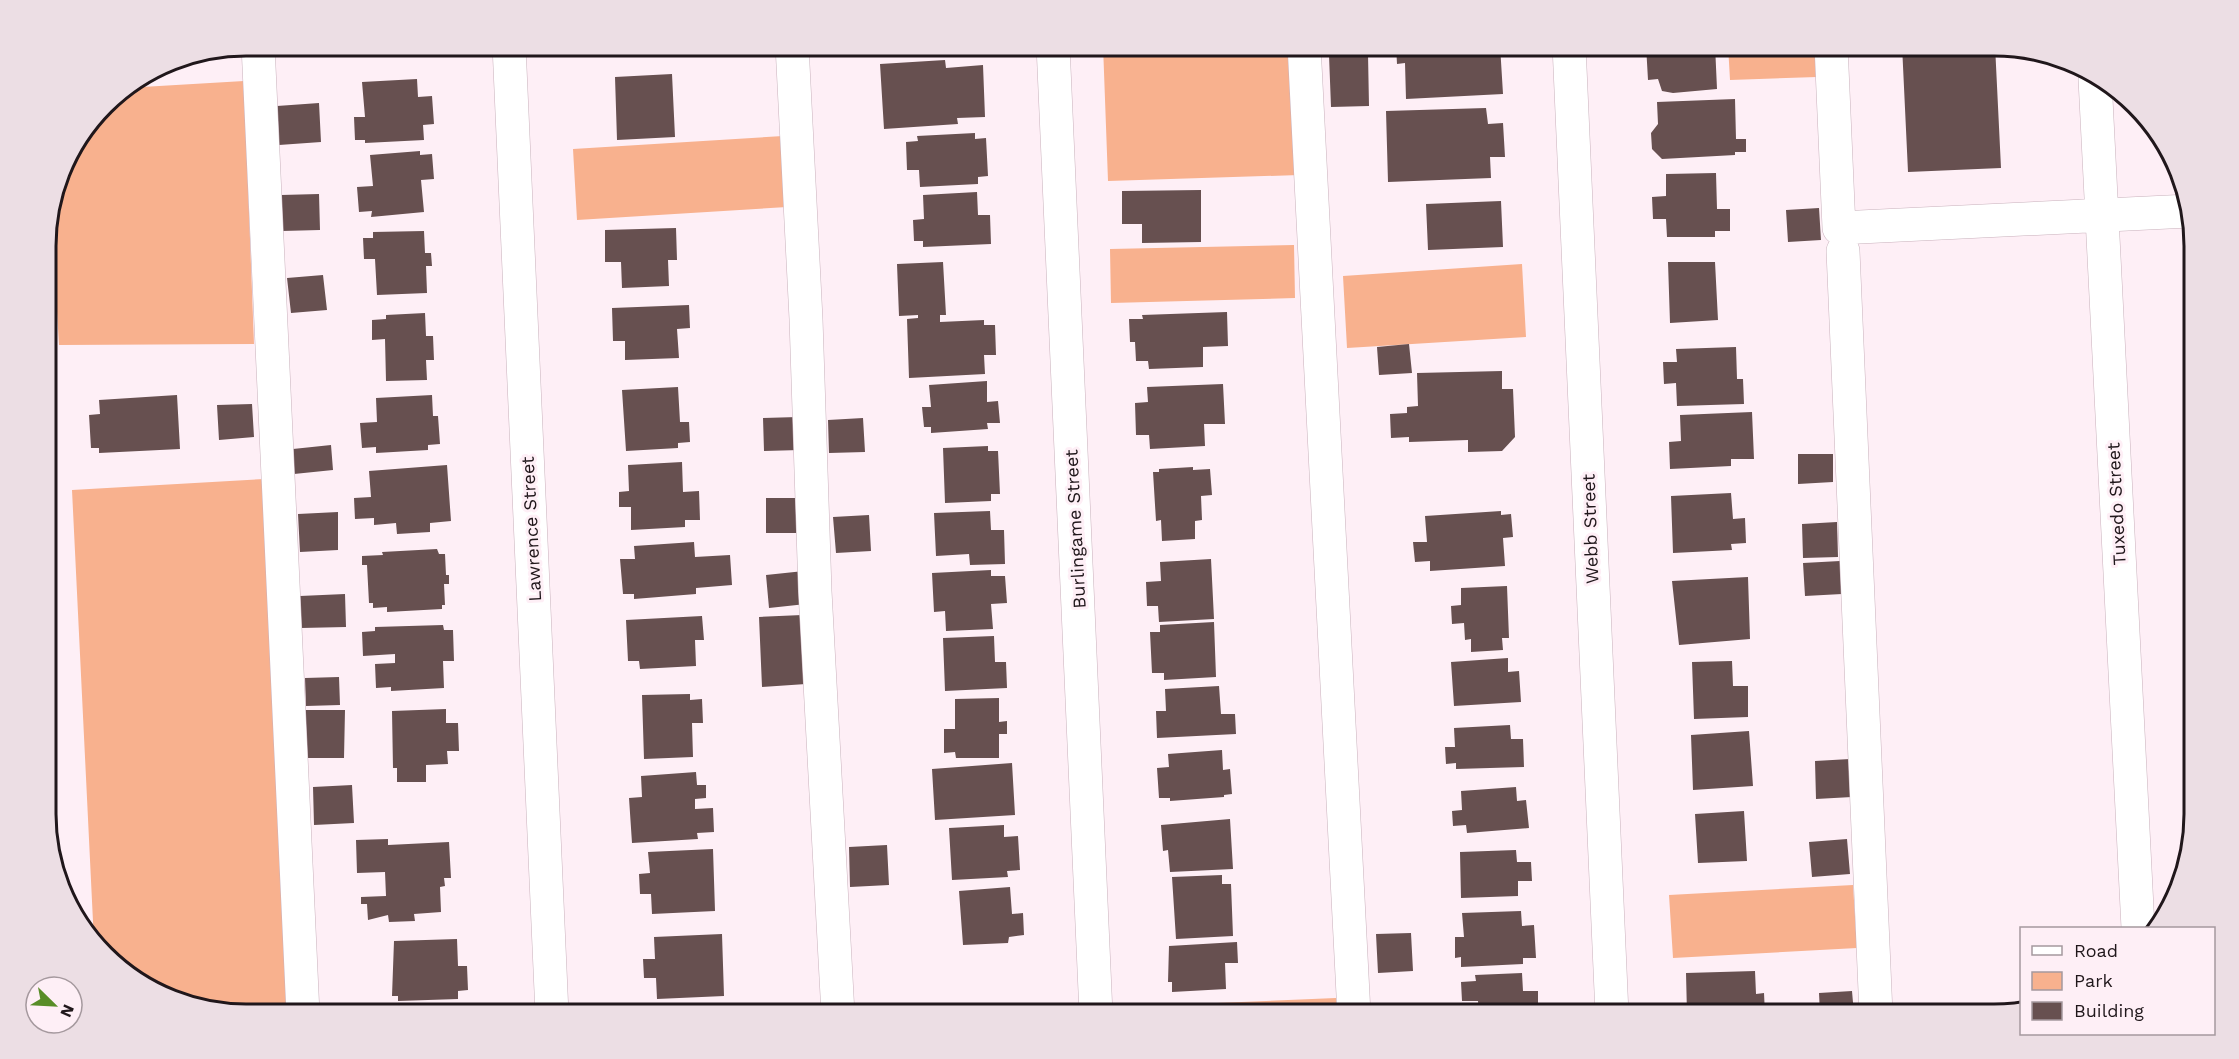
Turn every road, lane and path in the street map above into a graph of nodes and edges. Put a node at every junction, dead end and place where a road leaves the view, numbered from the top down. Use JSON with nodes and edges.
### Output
{"nodes":[{"id":1,"x":259,"y":56,"type":"edge"},
{"id":2,"x":509,"y":56,"type":"edge"},
{"id":3,"x":793,"y":56,"type":"edge"},
{"id":4,"x":1053,"y":56,"type":"edge"},
{"id":5,"x":1305,"y":56,"type":"edge"},
{"id":6,"x":1569,"y":56,"type":"edge"},
{"id":7,"x":1831,"y":56,"type":"edge"},
{"id":8,"x":2096,"y":86,"type":"edge"},
{"id":9,"x":2180,"y":211,"type":"edge"},
{"id":10,"x":2101,"y":216,"type":"junction"},
{"id":11,"x":1844,"y":251,"type":"dead end"},
{"id":12,"x":2138,"y":927,"type":"edge"},
{"id":13,"x":1353,"y":1003,"type":"edge"},
{"id":14,"x":1612,"y":1003,"type":"edge"},
{"id":15,"x":1876,"y":1003,"type":"edge"},
{"id":16,"x":303,"y":1004,"type":"edge"},
{"id":17,"x":552,"y":1004,"type":"edge"},
{"id":18,"x":837,"y":1004,"type":"edge"},
{"id":19,"x":1096,"y":1004,"type":"edge"}],
"edges":[{"from":1,"to":16,"type":"street"},
{"from":2,"to":17,"type":"street","name":"Lawrence Street"},
{"from":3,"to":18,"type":"street"},
{"from":4,"to":19,"type":"street","name":"Burlingame Street"},
{"from":5,"to":13,"type":"street"},
{"from":6,"to":14,"type":"street","name":"Webb Street"},
{"from":7,"to":10,"type":"street"},
{"from":8,"to":10,"type":"street","name":"Tuxedo Street"},
{"from":9,"to":10,"type":"street"},
{"from":10,"to":12,"type":"street","name":"Tuxedo Street"},
{"from":11,"to":15,"type":"street"}]}
